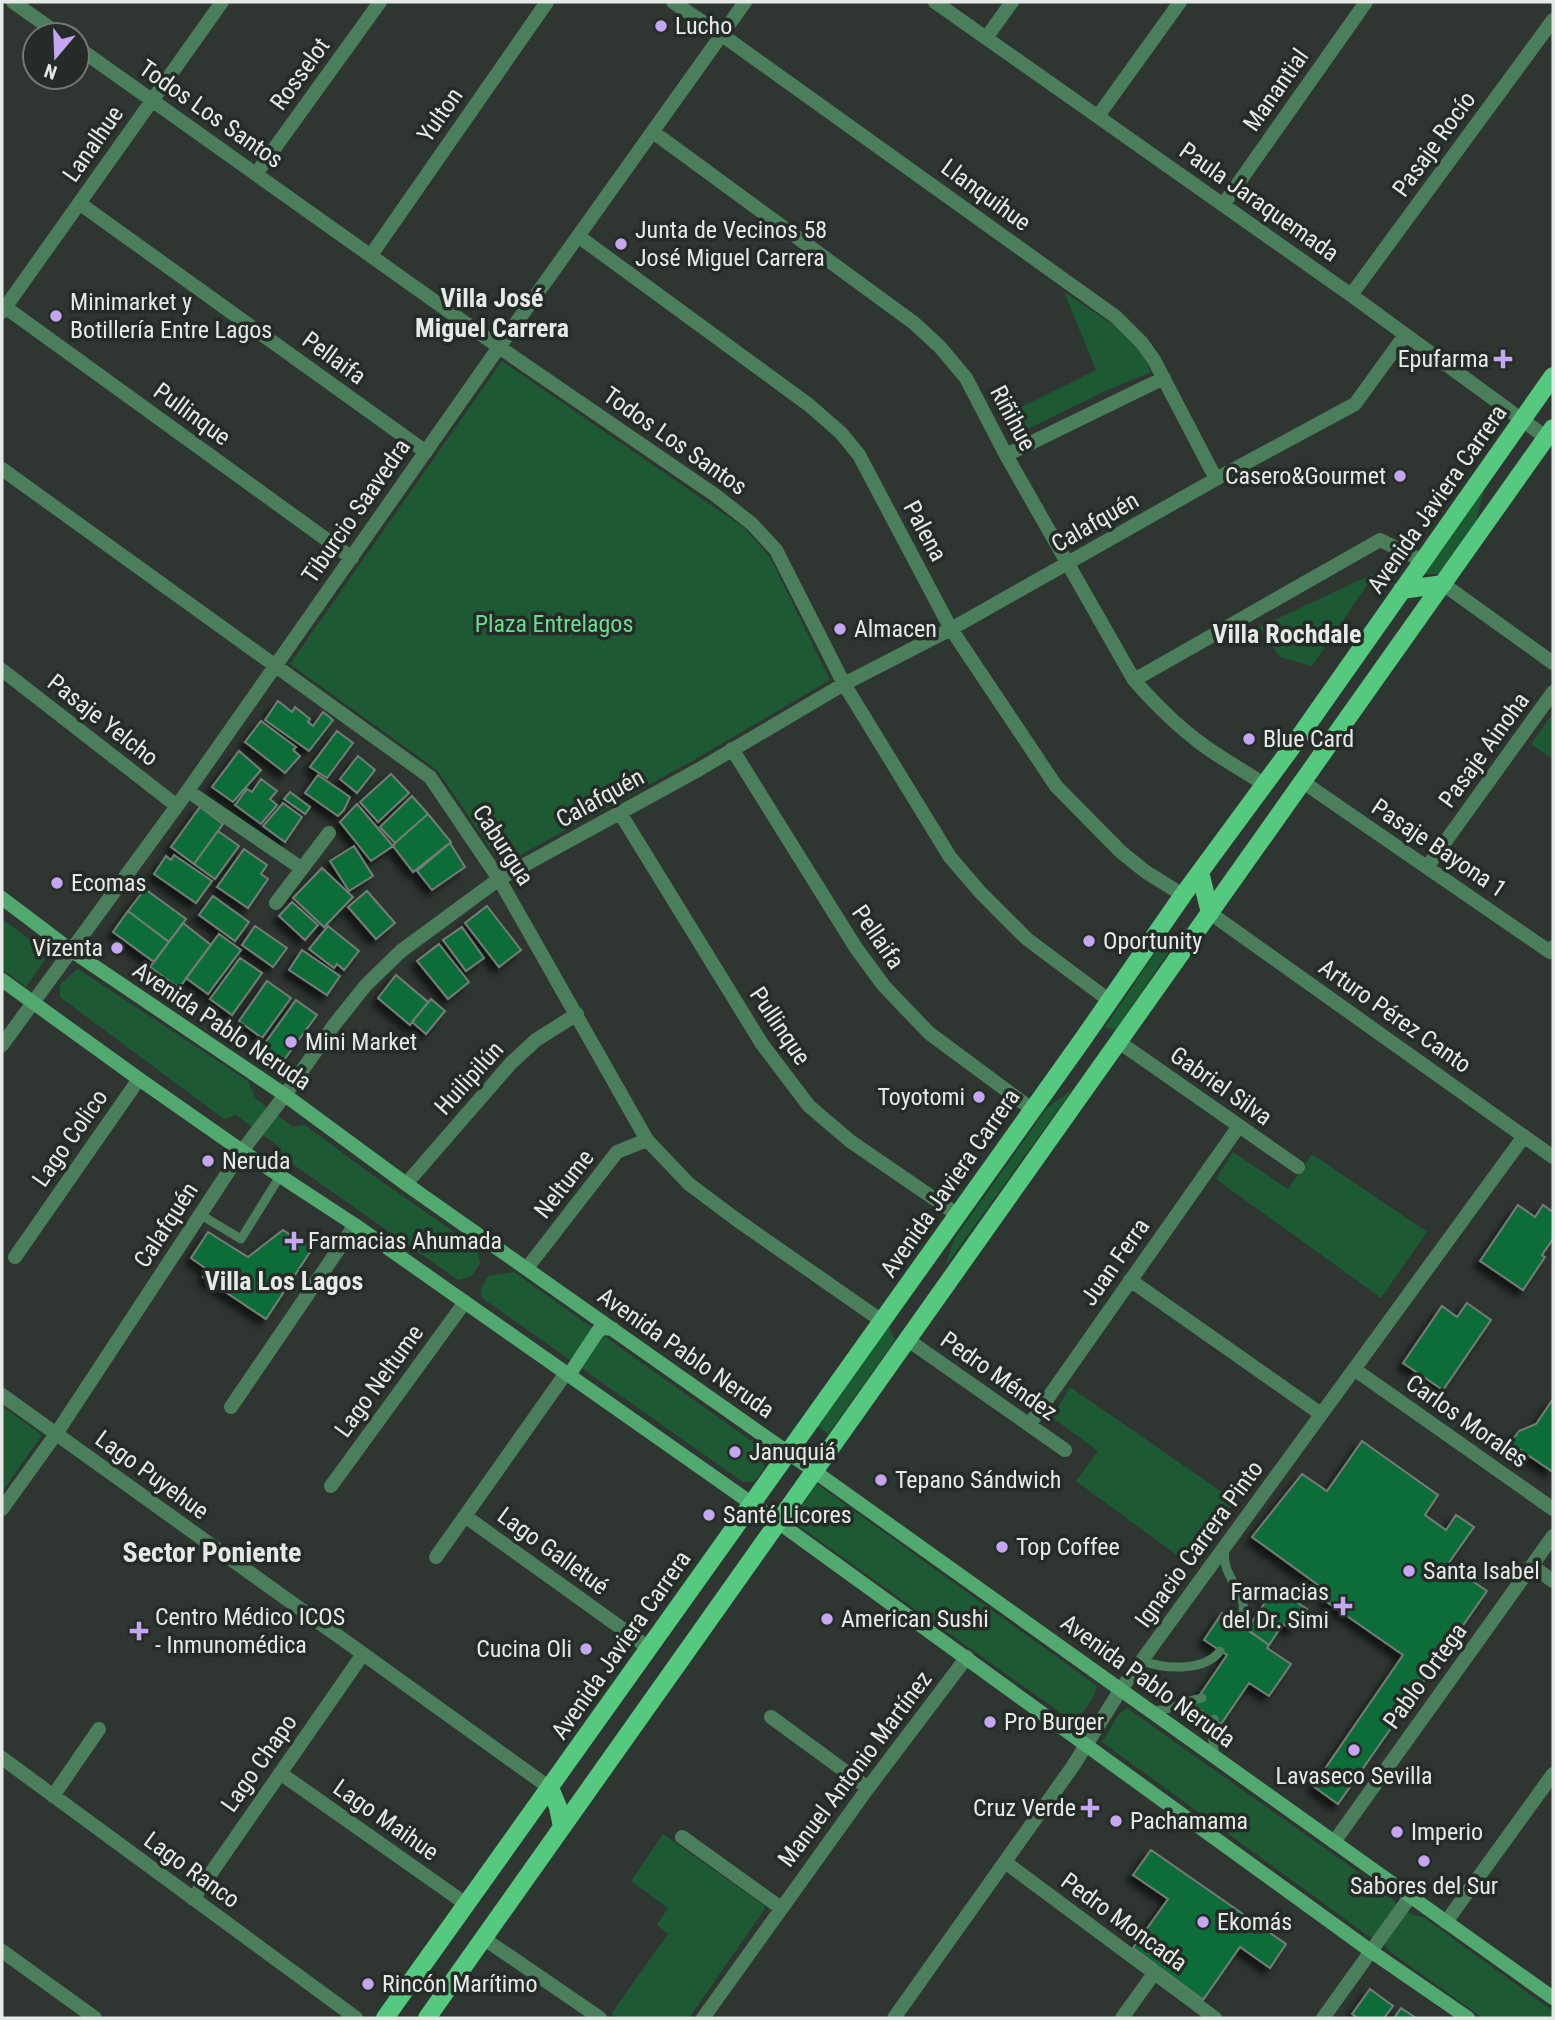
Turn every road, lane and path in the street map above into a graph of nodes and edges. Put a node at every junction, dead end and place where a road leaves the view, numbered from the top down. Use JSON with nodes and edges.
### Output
{"nodes":[{"id":1,"x":13,"y":2,"type":"edge"},
{"id":2,"x":222,"y":2,"type":"edge"},
{"id":3,"x":380,"y":2,"type":"edge"},
{"id":4,"x":547,"y":2,"type":"edge"},
{"id":5,"x":673,"y":2,"type":"edge"},
{"id":6,"x":745,"y":2,"type":"edge"},
{"id":7,"x":935,"y":2,"type":"edge"},
{"id":8,"x":1012,"y":2,"type":"edge"},
{"id":9,"x":1180,"y":2,"type":"edge"},
{"id":10,"x":1366,"y":2,"type":"edge"},
{"id":11,"x":1553,"y":20,"type":"edge"},
{"id":12,"x":40,"y":21,"type":"edge"},
{"id":13,"x":722,"y":35,"type":"junction"},
{"id":14,"x":986,"y":38,"type":"junction"},
{"id":15,"x":91,"y":57,"type":"edge"},
{"id":16,"x":152,"y":100,"type":"junction"},
{"id":17,"x":1098,"y":116,"type":"junction"},
{"id":18,"x":653,"y":132,"type":"junction"},
{"id":19,"x":256,"y":174,"type":"junction"},
{"id":20,"x":79,"y":203,"type":"junction"},
{"id":21,"x":1223,"y":205,"type":"junction"},
{"id":22,"x":578,"y":236,"type":"junction"},
{"id":23,"x":371,"y":255,"type":"junction"},
{"id":24,"x":1351,"y":295,"type":"junction"},
{"id":25,"x":4,"y":310,"type":"edge"},
{"id":26,"x":1405,"y":335,"type":"junction"},
{"id":27,"x":499,"y":346,"type":"junction"},
{"id":28,"x":1553,"y":376,"type":"edge"},
{"id":29,"x":1164,"y":379,"type":"junction"},
{"id":30,"x":1523,"y":421,"type":"junction"},
{"id":31,"x":1551,"y":436,"type":"edge"},
{"id":32,"x":426,"y":452,"type":"junction"},
{"id":33,"x":1006,"y":455,"type":"junction"},
{"id":34,"x":2,"y":469,"type":"edge"},
{"id":35,"x":1216,"y":479,"type":"junction"},
{"id":36,"x":352,"y":558,"type":"junction"},
{"id":37,"x":1423,"y":561,"type":"junction"},
{"id":38,"x":1069,"y":563,"type":"junction"},
{"id":39,"x":1443,"y":584,"type":"junction"},
{"id":40,"x":1402,"y":590,"type":"junction"},
{"id":41,"x":951,"y":629,"type":"junction"},
{"id":42,"x":1553,"y":663,"type":"edge"},
{"id":43,"x":275,"y":667,"type":"junction"},
{"id":44,"x":2,"y":670,"type":"edge"},
{"id":45,"x":1134,"y":680,"type":"junction"},
{"id":46,"x":844,"y":684,"type":"junction"},
{"id":47,"x":1553,"y":692,"type":"edge"},
{"id":48,"x":1293,"y":747,"type":"junction"},
{"id":49,"x":732,"y":750,"type":"junction"},
{"id":50,"x":1303,"y":782,"type":"junction"},
{"id":51,"x":1264,"y":784,"type":"junction"},
{"id":52,"x":188,"y":791,"type":"junction"},
{"id":53,"x":177,"y":806,"type":"junction"},
{"id":54,"x":621,"y":813,"type":"junction"},
{"id":55,"x":329,"y":833,"type":"dead end"},
{"id":56,"x":1427,"y":867,"type":"junction"},
{"id":57,"x":302,"y":868,"type":"junction"},
{"id":58,"x":1200,"y":872,"type":"junction"},
{"id":59,"x":499,"y":879,"type":"junction"},
{"id":60,"x":1182,"y":895,"type":"junction"},
{"id":61,"x":2,"y":898,"type":"edge"},
{"id":62,"x":276,"y":903,"type":"dead end"},
{"id":63,"x":1210,"y":913,"type":"junction"},
{"id":64,"x":1552,"y":950,"type":"edge"},
{"id":65,"x":72,"y":951,"type":"junction"},
{"id":66,"x":2,"y":980,"type":"edge"},
{"id":67,"x":1110,"y":1001,"type":"junction"},
{"id":68,"x":32,"y":1003,"type":"junction"},
{"id":69,"x":577,"y":1014,"type":"junction"},
{"id":70,"x":1083,"y":1039,"type":"junction"},
{"id":71,"x":1119,"y":1042,"type":"junction"},
{"id":72,"x":2,"y":1045,"type":"edge"},
{"id":73,"x":139,"y":1079,"type":"junction"},
{"id":74,"x":285,"y":1096,"type":"junction"},
{"id":75,"x":1033,"y":1110,"type":"junction"},
{"id":76,"x":1239,"y":1126,"type":"junction"},
{"id":77,"x":1524,"y":1136,"type":"junction"},
{"id":78,"x":647,"y":1140,"type":"junction"},
{"id":79,"x":242,"y":1152,"type":"junction"},
{"id":80,"x":1553,"y":1157,"type":"edge"},
{"id":81,"x":1298,"y":1167,"type":"dead end"},
{"id":82,"x":280,"y":1176,"type":"junction"},
{"id":83,"x":407,"y":1184,"type":"junction"},
{"id":84,"x":201,"y":1215,"type":"junction"},
{"id":85,"x":958,"y":1215,"type":"junction"},
{"id":86,"x":355,"y":1225,"type":"junction"},
{"id":87,"x":15,"y":1257,"type":"dead end"},
{"id":88,"x":527,"y":1268,"type":"junction"},
{"id":89,"x":1130,"y":1280,"type":"junction"},
{"id":90,"x":465,"y":1302,"type":"junction"},
{"id":91,"x":887,"y":1314,"type":"junction"},
{"id":92,"x":613,"y":1329,"type":"junction"},
{"id":93,"x":908,"y":1340,"type":"junction"},
{"id":94,"x":1354,"y":1369,"type":"junction"},
{"id":95,"x":567,"y":1374,"type":"junction"},
{"id":96,"x":2,"y":1395,"type":"edge"},
{"id":97,"x":231,"y":1407,"type":"dead end"},
{"id":98,"x":1321,"y":1415,"type":"junction"},
{"id":99,"x":1029,"y":1425,"type":"junction"},
{"id":100,"x":56,"y":1434,"type":"junction"},
{"id":101,"x":1065,"y":1450,"type":"dead end"},
{"id":102,"x":788,"y":1452,"type":"junction"},
{"id":103,"x":814,"y":1471,"type":"junction"},
{"id":104,"x":331,"y":1486,"type":"dead end"},
{"id":105,"x":752,"y":1503,"type":"junction"},
{"id":106,"x":1553,"y":1509,"type":"edge"},
{"id":107,"x":2,"y":1510,"type":"edge"},
{"id":108,"x":465,"y":1516,"type":"junction"},
{"id":109,"x":778,"y":1522,"type":"junction"},
{"id":110,"x":1553,"y":1536,"type":"edge"},
{"id":111,"x":1226,"y":1545,"type":"junction"},
{"id":112,"x":436,"y":1558,"type":"dead end"},
{"id":113,"x":1532,"y":1566,"type":"junction"},
{"id":114,"x":1553,"y":1581,"type":"edge"},
{"id":115,"x":1238,"y":1624,"type":"dead end"},
{"id":116,"x":649,"y":1648,"type":"junction"},
{"id":117,"x":1220,"y":1651,"type":"dead end"},
{"id":118,"x":363,"y":1654,"type":"junction"},
{"id":119,"x":967,"y":1657,"type":"junction"},
{"id":120,"x":1142,"y":1661,"type":"junction"},
{"id":121,"x":1121,"y":1689,"type":"junction"},
{"id":122,"x":1202,"y":1698,"type":"dead end"},
{"id":123,"x":1151,"y":1711,"type":"junction"},
{"id":124,"x":771,"y":1717,"type":"dead end"},
{"id":125,"x":1214,"y":1719,"type":"dead end"},
{"id":126,"x":99,"y":1729,"type":"dead end"},
{"id":127,"x":1087,"y":1744,"type":"junction"},
{"id":128,"x":1215,"y":1757,"type":"junction"},
{"id":129,"x":2,"y":1758,"type":"edge"},
{"id":130,"x":280,"y":1773,"type":"junction"},
{"id":131,"x":1553,"y":1774,"type":"edge"},
{"id":132,"x":550,"y":1788,"type":"junction"},
{"id":133,"x":868,"y":1788,"type":"junction"},
{"id":134,"x":53,"y":1796,"type":"junction"},
{"id":135,"x":562,"y":1827,"type":"junction"},
{"id":136,"x":682,"y":1837,"type":"dead end"},
{"id":137,"x":1334,"y":1842,"type":"junction"},
{"id":138,"x":1005,"y":1863,"type":"junction"},
{"id":139,"x":1410,"y":1897,"type":"junction"},
{"id":140,"x":193,"y":1899,"type":"junction"},
{"id":141,"x":466,"y":1904,"type":"junction"},
{"id":142,"x":781,"y":1908,"type":"junction"},
{"id":143,"x":1446,"y":1922,"type":"junction"},
{"id":144,"x":484,"y":1938,"type":"junction"},
{"id":145,"x":2,"y":1951,"type":"edge"},
{"id":146,"x":1372,"y":1952,"type":"junction"},
{"id":147,"x":1155,"y":1972,"type":"junction"},
{"id":148,"x":1553,"y":1998,"type":"edge"},
{"id":149,"x":95,"y":2018,"type":"edge"},
{"id":150,"x":356,"y":2018,"type":"edge"},
{"id":151,"x":385,"y":2018,"type":"edge"},
{"id":152,"x":426,"y":2018,"type":"edge"},
{"id":153,"x":600,"y":2018,"type":"edge"},
{"id":154,"x":703,"y":2018,"type":"edge"},
{"id":155,"x":894,"y":2018,"type":"edge"},
{"id":156,"x":1122,"y":2018,"type":"edge"},
{"id":157,"x":1215,"y":2018,"type":"edge"},
{"id":158,"x":1323,"y":2018,"type":"edge"},
{"id":159,"x":1468,"y":2018,"type":"edge"}],
"edges":[{"from":1,"to":12,"type":"street"},
{"from":2,"to":16,"type":"street","name":"Lanalhue"},
{"from":3,"to":19,"type":"street","name":"Rosselot"},
{"from":4,"to":23,"type":"street","name":"Yulton"},
{"from":5,"to":13,"type":"street","name":"Llanquihue"},
{"from":6,"to":13,"type":"street","name":"Tiburcio Saavedra"},
{"from":7,"to":14,"type":"street","name":"Paula Jaraquemada"},
{"from":8,"to":14,"type":"street"},
{"from":9,"to":17,"type":"street"},
{"from":10,"to":21,"type":"street","name":"Manantial"},
{"from":11,"to":24,"type":"street","name":"Pasaje Rocío"},
{"from":13,"to":18,"type":"street","name":"Tiburcio Saavedra"},
{"from":13,"to":29,"type":"street","name":"Llanquihue"},
{"from":14,"to":17,"type":"street","name":"Paula Jaraquemada"},
{"from":15,"to":16,"type":"street","name":"Todos Los Santos"},
{"from":16,"to":19,"type":"street","name":"Todos Los Santos"},
{"from":16,"to":20,"type":"street","name":"Lanalhue"},
{"from":17,"to":21,"type":"street","name":"Paula Jaraquemada"},
{"from":18,"to":22,"type":"street","name":"Tiburcio Saavedra"},
{"from":18,"to":33,"type":"street","name":"Riñihue"},
{"from":19,"to":23,"type":"street","name":"Todos Los Santos"},
{"from":20,"to":25,"type":"street","name":"Lanalhue"},
{"from":20,"to":32,"type":"street","name":"Pellaifa"},
{"from":21,"to":24,"type":"street","name":"Paula Jaraquemada"},
{"from":22,"to":27,"type":"street","name":"Tiburcio Saavedra"},
{"from":22,"to":41,"type":"street","name":"Palena"},
{"from":23,"to":27,"type":"street","name":"Todos Los Santos"},
{"from":24,"to":26,"type":"street","name":"Paula Jaraquemada"},
{"from":25,"to":36,"type":"street","name":"Pullinque"},
{"from":26,"to":30,"type":"street","name":"Paula Jaraquemada"},
{"from":26,"to":35,"type":"street","name":"Calafquén"},
{"from":27,"to":32,"type":"street","name":"Tiburcio Saavedra"},
{"from":27,"to":46,"type":"street","name":"Todos Los Santos"},
{"from":28,"to":30,"type":"main road","name":"Avenida Javiera Carrera"},
{"from":29,"to":33,"type":"street"},
{"from":29,"to":35,"type":"street","name":"Llanquihue"},
{"from":30,"to":31,"type":"street","name":"Paula Jaraquemada"},
{"from":30,"to":37,"type":"main road","name":"Avenida Javiera Carrera"},
{"from":31,"to":39,"type":"main road"},
{"from":32,"to":36,"type":"street","name":"Tiburcio Saavedra"},
{"from":33,"to":38,"type":"street","name":"Riñihue"},
{"from":34,"to":43,"type":"street","name":"Caburgua"},
{"from":35,"to":38,"type":"street","name":"Calafquén"},
{"from":36,"to":43,"type":"street","name":"Tiburcio Saavedra"},
{"from":37,"to":40,"type":"main road","name":"Avenida Javiera Carrera"},
{"from":37,"to":45,"type":"street"},
{"from":38,"to":41,"type":"street","name":"Calafquén"},
{"from":38,"to":45,"type":"street","name":"Riñihue"},
{"from":39,"to":40,"type":"main road"},
{"from":39,"to":42,"type":"street"},
{"from":39,"to":50,"type":"main road"},
{"from":40,"to":48,"type":"main road","name":"Avenida Javiera Carrera"},
{"from":41,"to":46,"type":"street","name":"Calafquén"},
{"from":41,"to":60,"type":"street","name":"Palena"},
{"from":43,"to":52,"type":"street","name":"Tiburcio Saavedra"},
{"from":43,"to":59,"type":"street","name":"Caburgua"},
{"from":44,"to":53,"type":"street","name":"Pasaje Yelcho"},
{"from":45,"to":51,"type":"street","name":"Riñihue"},
{"from":46,"to":49,"type":"street","name":"Calafquén"},
{"from":46,"to":67,"type":"street","name":"Todos Los Santos"},
{"from":47,"to":56,"type":"street","name":"Pasaje Ainoha"},
{"from":48,"to":50,"type":"main road"},
{"from":48,"to":51,"type":"main road","name":"Avenida Javiera Carrera"},
{"from":49,"to":54,"type":"street","name":"Calafquén"},
{"from":49,"to":75,"type":"street","name":"Pellaifa"},
{"from":50,"to":56,"type":"street","name":"Pasaje Bayona 1"},
{"from":50,"to":63,"type":"main road"},
{"from":51,"to":58,"type":"main road","name":"Avenida Javiera Carrera"},
{"from":52,"to":53,"type":"street","name":"Tiburcio Saavedra"},
{"from":52,"to":57,"type":"street"},
{"from":53,"to":65,"type":"street","name":"Tiburcio Saavedra"},
{"from":54,"to":59,"type":"street","name":"Calafquén"},
{"from":54,"to":85,"type":"street","name":"Pullinque"},
{"from":55,"to":57,"type":"street"},
{"from":56,"to":64,"type":"street","name":"Pasaje Bayona 1"},
{"from":57,"to":62,"type":"street"},
{"from":58,"to":60,"type":"main road","name":"Avenida Javiera Carrera"},
{"from":58,"to":63,"type":"main road"},
{"from":59,"to":69,"type":"street","name":"Caburgua"},
{"from":59,"to":74,"type":"street","name":"Calafquén"},
{"from":60,"to":67,"type":"main road","name":"Avenida Javiera Carrera"},
{"from":61,"to":65,"type":"main road","name":"Avenida Pablo Neruda"},
{"from":63,"to":71,"type":"main road"},
{"from":63,"to":77,"type":"street","name":"Arturo Pérez Canto"},
{"from":65,"to":68,"type":"street","name":"Tiburcio Saavedra"},
{"from":65,"to":74,"type":"main road","name":"Avenida Pablo Neruda"},
{"from":66,"to":68,"type":"main road"},
{"from":67,"to":70,"type":"main road","name":"Avenida Javiera Carrera"},
{"from":68,"to":72,"type":"street","name":"Tiburcio Saavedra"},
{"from":68,"to":73,"type":"main road"},
{"from":69,"to":78,"type":"street","name":"Caburgua"},
{"from":69,"to":83,"type":"street","name":"Huilipilún"},
{"from":70,"to":71,"type":"main road"},
{"from":70,"to":75,"type":"main road","name":"Avenida Javiera Carrera"},
{"from":71,"to":76,"type":"street","name":"Gabriel Silva"},
{"from":71,"to":93,"type":"main road"},
{"from":73,"to":79,"type":"main road"},
{"from":73,"to":87,"type":"street","name":"Lago Colico"},
{"from":74,"to":79,"type":"street","name":"Calafquén"},
{"from":74,"to":83,"type":"main road","name":"Avenida Pablo Neruda"},
{"from":75,"to":85,"type":"main road","name":"Avenida Javiera Carrera"},
{"from":76,"to":81,"type":"street","name":"Gabriel Silva"},
{"from":76,"to":89,"type":"street","name":"Juan Ferra"},
{"from":77,"to":80,"type":"street","name":"Arturo Pérez Canto"},
{"from":77,"to":94,"type":"street","name":"Ignacio Carrera Pinto"},
{"from":78,"to":88,"type":"street","name":"Neltume"},
{"from":78,"to":91,"type":"street","name":"Caburgua"},
{"from":79,"to":82,"type":"main road"},
{"from":79,"to":84,"type":"street","name":"Calafquén"},
{"from":82,"to":84,"type":"lane"},
{"from":82,"to":86,"type":"main road"},
{"from":83,"to":88,"type":"main road","name":"Avenida Pablo Neruda"},
{"from":84,"to":100,"type":"street","name":"Calafquén"},
{"from":85,"to":91,"type":"main road","name":"Avenida Javiera Carrera"},
{"from":86,"to":90,"type":"main road"},
{"from":86,"to":97,"type":"street"},
{"from":88,"to":92,"type":"main road","name":"Avenida Pablo Neruda"},
{"from":89,"to":98,"type":"street"},
{"from":89,"to":99,"type":"street","name":"Juan Ferra"},
{"from":90,"to":95,"type":"main road"},
{"from":90,"to":104,"type":"street","name":"Lago Neltume"},
{"from":91,"to":93,"type":"main road"},
{"from":91,"to":102,"type":"main road","name":"Avenida Javiera Carrera"},
{"from":92,"to":95,"type":"main road"},
{"from":92,"to":102,"type":"main road","name":"Avenida Pablo Neruda"},
{"from":93,"to":99,"type":"street","name":"Pedro Méndez"},
{"from":93,"to":103,"type":"main road"},
{"from":94,"to":98,"type":"street","name":"Ignacio Carrera Pinto"},
{"from":94,"to":106,"type":"street","name":"Carlos Morales"},
{"from":95,"to":105,"type":"main road"},
{"from":95,"to":108,"type":"street"},
{"from":96,"to":100,"type":"street","name":"Lago Puyehue"},
{"from":98,"to":111,"type":"street","name":"Ignacio Carrera Pinto"},
{"from":99,"to":101,"type":"street","name":"Pedro Méndez"},
{"from":100,"to":107,"type":"street","name":"Calafquén"},
{"from":100,"to":118,"type":"street","name":"Lago Puyehue"},
{"from":102,"to":103,"type":"main road","name":"Avenida Pablo Neruda"},
{"from":102,"to":105,"type":"main road","name":"Avenida Javiera Carrera"},
{"from":103,"to":109,"type":"main road"},
{"from":103,"to":121,"type":"main road","name":"Avenida Pablo Neruda"},
{"from":105,"to":109,"type":"main road"},
{"from":105,"to":116,"type":"main road","name":"Avenida Javiera Carrera"},
{"from":108,"to":112,"type":"street"},
{"from":108,"to":116,"type":"street","name":"Lago Galletué"},
{"from":109,"to":119,"type":"main road"},
{"from":109,"to":135,"type":"main road"},
{"from":110,"to":113,"type":"street","name":"Pablo Ortega"},
{"from":111,"to":115,"type":"lane"},
{"from":111,"to":120,"type":"street","name":"Ignacio Carrera Pinto"},
{"from":113,"to":114,"type":"street"},
{"from":113,"to":137,"type":"street","name":"Pablo Ortega"},
{"from":116,"to":132,"type":"main road","name":"Avenida Javiera Carrera"},
{"from":117,"to":120,"type":"lane"},
{"from":118,"to":130,"type":"street","name":"Lago Chapo"},
{"from":118,"to":132,"type":"street","name":"Lago Puyehue"},
{"from":119,"to":127,"type":"main road"},
{"from":119,"to":133,"type":"street","name":"Manuel Antonio Martínez"},
{"from":120,"to":121,"type":"street","name":"Ignacio Carrera Pinto"},
{"from":121,"to":123,"type":"main road","name":"Avenida Pablo Neruda"},
{"from":121,"to":127,"type":"street","name":"Ignacio Carrera Pinto"},
{"from":122,"to":123,"type":"lane"},
{"from":123,"to":128,"type":"main road","name":"Avenida Pablo Neruda"},
{"from":124,"to":133,"type":"street"},
{"from":125,"to":128,"type":"lane"},
{"from":126,"to":134,"type":"street"},
{"from":127,"to":138,"type":"street","name":"Ignacio Carrera Pinto"},
{"from":127,"to":146,"type":"main road"},
{"from":128,"to":137,"type":"main road","name":"Avenida Pablo Neruda"},
{"from":129,"to":134,"type":"street","name":"Lago Ranco"},
{"from":130,"to":140,"type":"street","name":"Lago Chapo"},
{"from":130,"to":141,"type":"street","name":"Lago Maihue"},
{"from":131,"to":143,"type":"street"},
{"from":132,"to":135,"type":"main road"},
{"from":132,"to":141,"type":"main road","name":"Avenida Javiera Carrera"},
{"from":133,"to":142,"type":"street","name":"Manuel Antonio Martínez"},
{"from":134,"to":140,"type":"street","name":"Lago Ranco"},
{"from":135,"to":144,"type":"main road"},
{"from":136,"to":142,"type":"street"},
{"from":137,"to":139,"type":"main road","name":"Avenida Pablo Neruda"},
{"from":138,"to":147,"type":"street","name":"Pedro Moncada"},
{"from":138,"to":155,"type":"street","name":"Ignacio Carrera Pinto"},
{"from":139,"to":143,"type":"main road","name":"Avenida Pablo Neruda"},
{"from":139,"to":146,"type":"street"},
{"from":140,"to":150,"type":"street","name":"Lago Ranco"},
{"from":141,"to":151,"type":"main road","name":"Avenida Javiera Carrera"},
{"from":142,"to":154,"type":"street","name":"Manuel Antonio Martínez"},
{"from":143,"to":148,"type":"main road","name":"Avenida Pablo Neruda"},
{"from":144,"to":152,"type":"main road"},
{"from":144,"to":153,"type":"street"},
{"from":145,"to":149,"type":"street"},
{"from":146,"to":158,"type":"street"},
{"from":146,"to":159,"type":"main road"},
{"from":147,"to":156,"type":"street"},
{"from":147,"to":157,"type":"street","name":"Pedro Moncada"}]}
